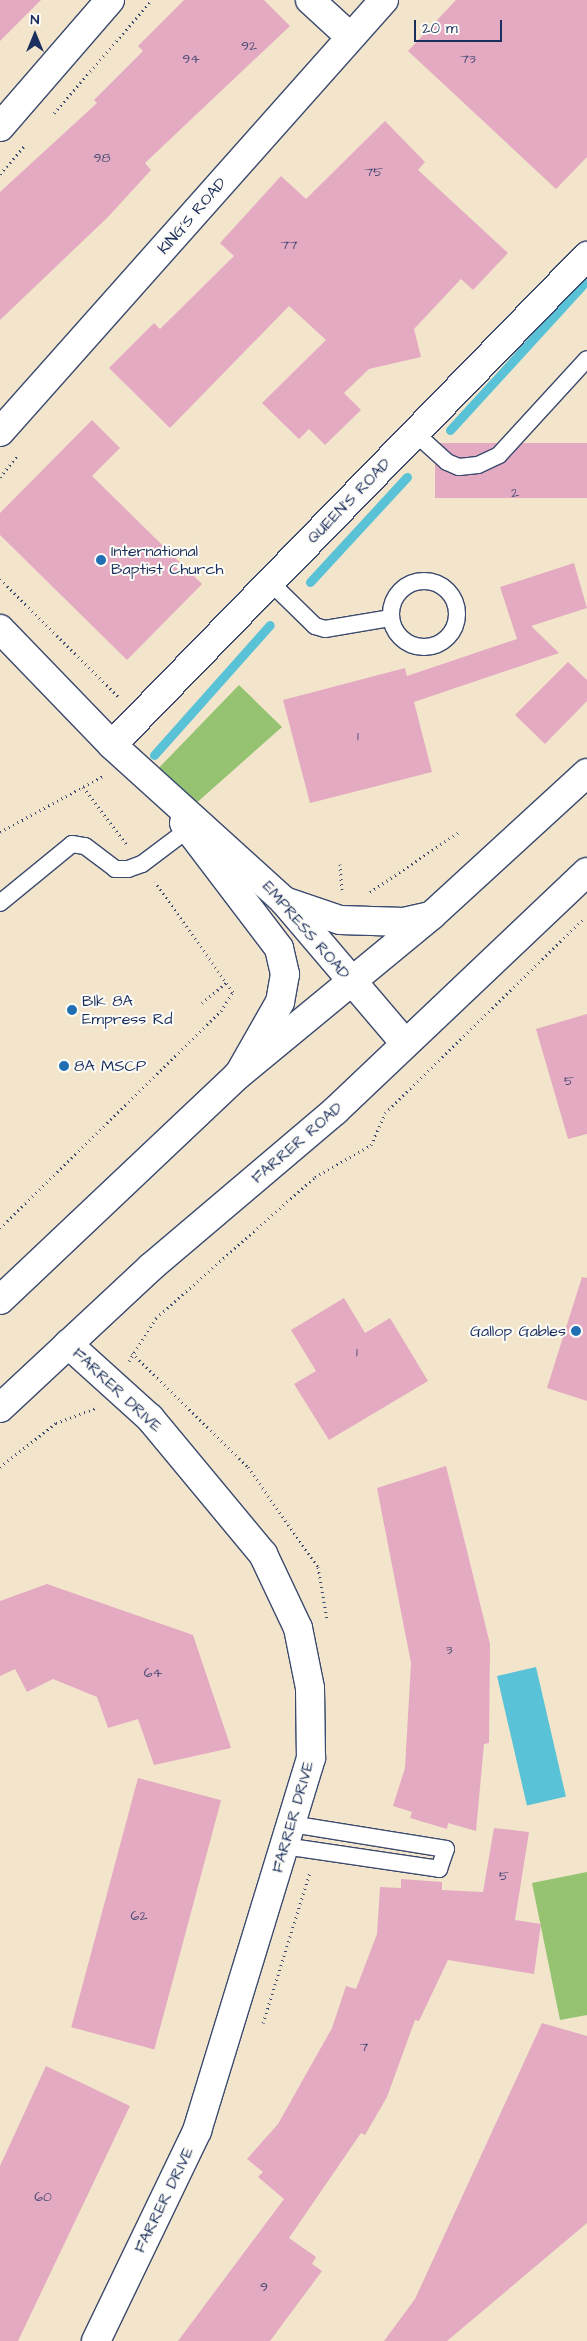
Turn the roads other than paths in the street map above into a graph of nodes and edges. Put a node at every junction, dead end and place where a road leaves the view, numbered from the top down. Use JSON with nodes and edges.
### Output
{"nodes":[{"id":1,"x":110,"y":0,"type":"edge"},
{"id":2,"x":310,"y":0,"type":"edge"},
{"id":3,"x":384,"y":0,"type":"edge"},
{"id":4,"x":348,"y":35,"type":"junction"},
{"id":5,"x":0,"y":127,"type":"edge"},
{"id":6,"x":587,"y":256,"type":"edge"},
{"id":7,"x":587,"y":359,"type":"edge"},
{"id":8,"x":0,"y":432,"type":"edge"},
{"id":9,"x":415,"y":433,"type":"junction"},
{"id":10,"x":270,"y":582,"type":"junction"},
{"id":11,"x":391,"y":618,"type":"junction"},
{"id":12,"x":0,"y":629,"type":"edge"},
{"id":13,"x":121,"y":753,"type":"junction"},
{"id":14,"x":587,"y":773,"type":"edge"},
{"id":15,"x":194,"y":825,"type":"junction"},
{"id":16,"x":587,"y":872,"type":"edge"},
{"id":17,"x":284,"y":901,"type":"junction"},
{"id":18,"x":0,"y":903,"type":"edge"},
{"id":19,"x":432,"y":915,"type":"junction"},
{"id":20,"x":351,"y":981,"type":"junction"},
{"id":21,"x":405,"y":1043,"type":"junction"},
{"id":22,"x":238,"y":1075,"type":"junction"},
{"id":23,"x":0,"y":1300,"type":"edge"},
{"id":24,"x":68,"y":1344,"type":"junction"},
{"id":25,"x":0,"y":1408,"type":"edge"},
{"id":26,"x":288,"y":1835,"type":"junction"},
{"id":27,"x":96,"y":2341,"type":"edge"}],
"edges":[{"from":1,"to":5,"type":"main road"},
{"from":2,"to":4,"type":"main road"},
{"from":3,"to":4,"type":"main road","name":"KING'S ROAD"},
{"from":4,"to":8,"type":"main road","name":"KING'S ROAD"},
{"from":6,"to":9,"type":"main road","name":"QUEEN'S ROAD"},
{"from":7,"to":9,"type":"lane"},
{"from":9,"to":10,"type":"main road","name":"QUEEN'S ROAD"},
{"from":10,"to":11,"type":"lane"},
{"from":10,"to":13,"type":"main road","name":"QUEEN'S ROAD"},
{"from":11,"to":11,"type":"lane"},
{"from":12,"to":13,"type":"main road","name":"EMPRESS ROAD"},
{"from":13,"to":15,"type":"main road","name":"EMPRESS ROAD"},
{"from":14,"to":19,"type":"main road"},
{"from":15,"to":17,"type":"main road","name":"EMPRESS ROAD"},
{"from":15,"to":18,"type":"lane"},
{"from":15,"to":22,"type":"main road","name":"EMPRESS ROAD"},
{"from":16,"to":21,"type":"main road","name":"FARRER ROAD"},
{"from":17,"to":19,"type":"main road"},
{"from":17,"to":20,"type":"main road","name":"EMPRESS ROAD"},
{"from":19,"to":20,"type":"main road"},
{"from":20,"to":21,"type":"main road","name":"EMPRESS ROAD"},
{"from":20,"to":22,"type":"main road"},
{"from":21,"to":24,"type":"main road","name":"FARRER ROAD"},
{"from":22,"to":23,"type":"main road"},
{"from":24,"to":25,"type":"main road","name":"FARRER ROAD"},
{"from":24,"to":26,"type":"main road","name":"FARRER DRIVE"},
{"from":26,"to":26,"type":"lane"},
{"from":26,"to":27,"type":"main road","name":"FARRER DRIVE"}]}
